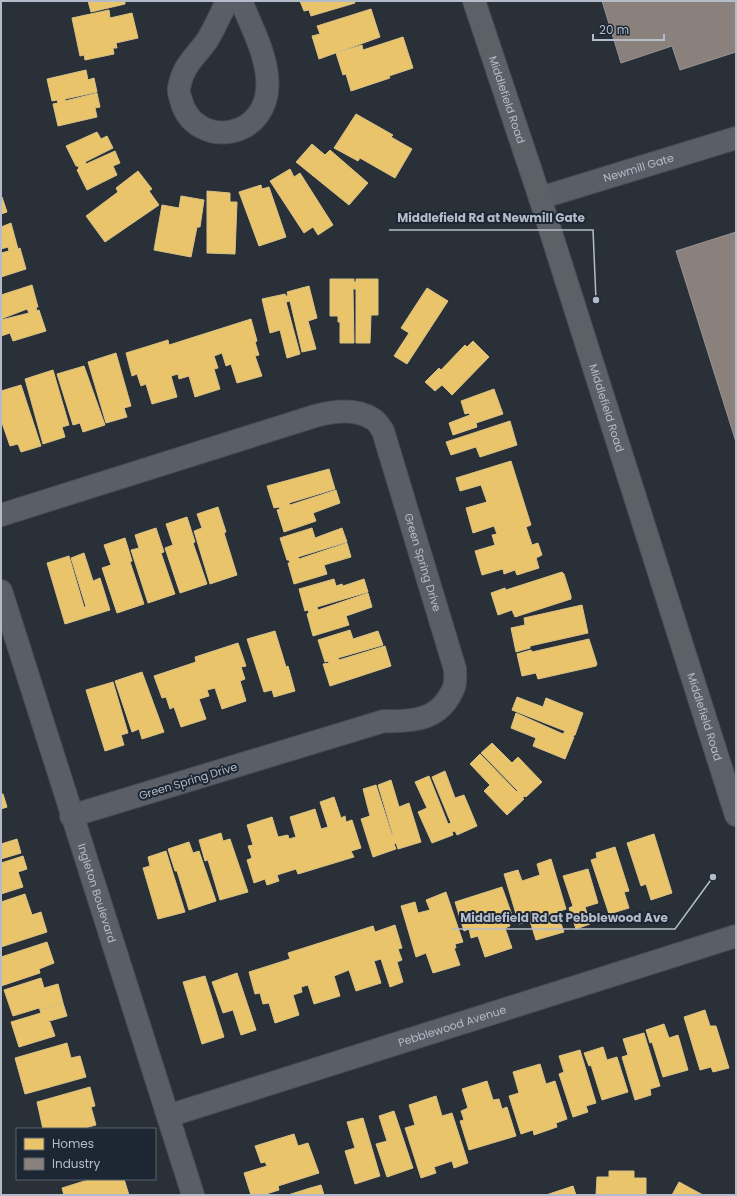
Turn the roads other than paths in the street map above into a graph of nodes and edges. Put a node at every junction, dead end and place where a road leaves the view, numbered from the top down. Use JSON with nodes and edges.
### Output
{"nodes":[{"id":1,"x":227,"y":1,"type":"edge"},
{"id":2,"x":241,"y":1,"type":"edge"},
{"id":3,"x":474,"y":1,"type":"edge"},
{"id":4,"x":736,"y":138,"type":"edge"},
{"id":5,"x":540,"y":198,"type":"junction"},
{"id":6,"x":1,"y":515,"type":"edge"},
{"id":7,"x":1,"y":591,"type":"edge"},
{"id":8,"x":736,"y":815,"type":"edge"},
{"id":9,"x":71,"y":816,"type":"junction"},
{"id":10,"x":736,"y":936,"type":"edge"},
{"id":11,"x":168,"y":1116,"type":"junction"},
{"id":12,"x":193,"y":1195,"type":"edge"}],
"edges":[{"from":1,"to":2,"type":"street"},
{"from":3,"to":5,"type":"main road","name":"Middlefield Road"},
{"from":4,"to":5,"type":"street","name":"Newmill Gate"},
{"from":5,"to":8,"type":"main road","name":"Middlefield Road"},
{"from":6,"to":9,"type":"street","name":"Green Spring Drive"},
{"from":7,"to":9,"type":"street","name":"Ingleton Boulevard"},
{"from":9,"to":11,"type":"street","name":"Ingleton Boulevard"},
{"from":10,"to":11,"type":"street","name":"Pebblewood Avenue"},
{"from":11,"to":12,"type":"street","name":"Ingleton Boulevard"}]}
